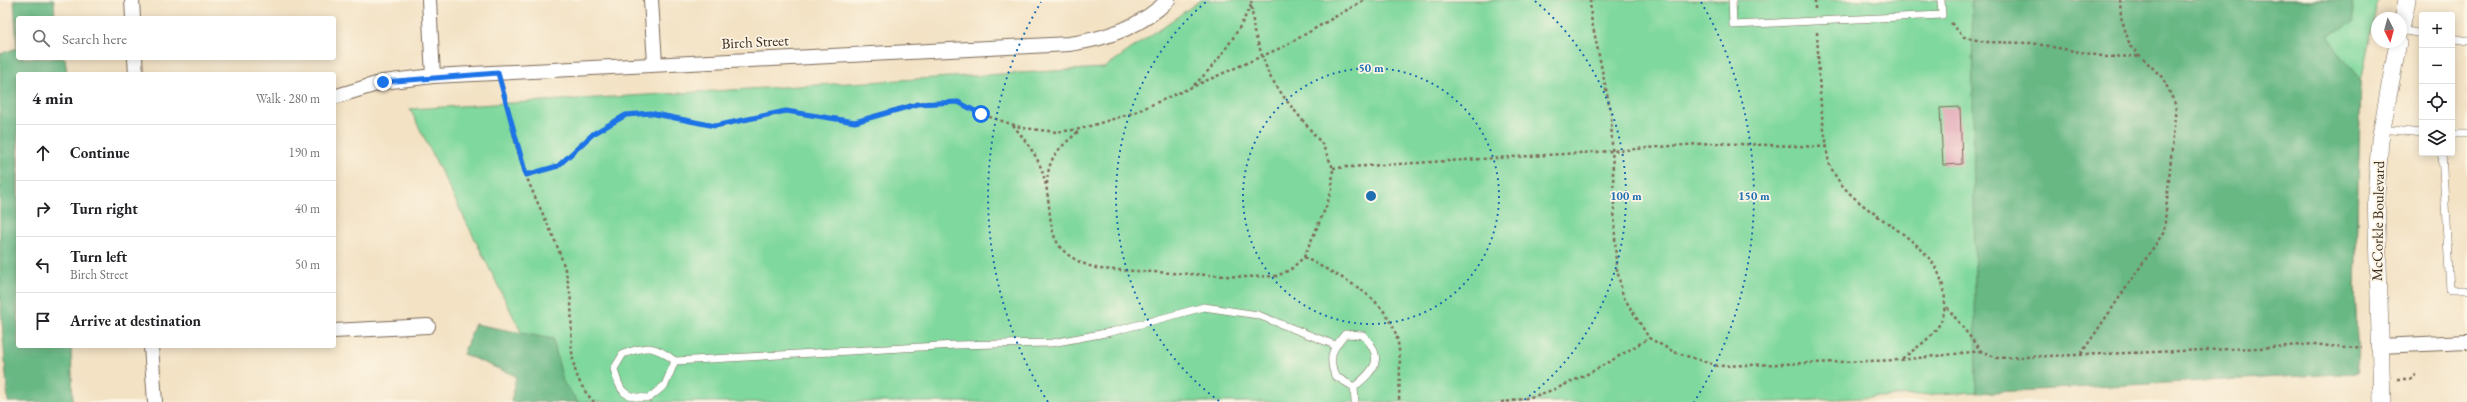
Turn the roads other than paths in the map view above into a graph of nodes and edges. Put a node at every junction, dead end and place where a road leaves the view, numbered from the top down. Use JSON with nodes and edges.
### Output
{"nodes":[{"id":1,"x":132,"y":0,"type":"edge"},
{"id":2,"x":429,"y":0,"type":"edge"},
{"id":3,"x":651,"y":0,"type":"edge"},
{"id":4,"x":1168,"y":0,"type":"edge"},
{"id":5,"x":1732,"y":0,"type":"edge"},
{"id":6,"x":1941,"y":0,"type":"edge"},
{"id":7,"x":2407,"y":0,"type":"edge"},
{"id":8,"x":2405,"y":12,"type":"edge"},
{"id":9,"x":133,"y":16,"type":"edge"},
{"id":10,"x":2407,"y":30,"type":"edge"},
{"id":11,"x":2419,"y":33,"type":"edge"},
{"id":12,"x":2455,"y":39,"type":"edge"},
{"id":13,"x":2467,"y":41,"type":"edge"},
{"id":14,"x":2397,"y":48,"type":"edge"},
{"id":15,"x":135,"y":60,"type":"edge"},
{"id":16,"x":655,"y":63,"type":"junction"},
{"id":17,"x":136,"y":72,"type":"edge"},
{"id":18,"x":433,"y":76,"type":"junction"},
{"id":19,"x":336,"y":96,"type":"edge"},
{"id":20,"x":2382,"y":129,"type":"junction"},
{"id":21,"x":2419,"y":133,"type":"edge"},
{"id":22,"x":2455,"y":134,"type":"edge"},
{"id":23,"x":2467,"y":134,"type":"edge"},
{"id":24,"x":2442,"y":156,"type":"edge"},
{"id":25,"x":2467,"y":290,"type":"edge"},
{"id":26,"x":428,"y":326,"type":"dead end"},
{"id":27,"x":336,"y":331,"type":"edge"},
{"id":28,"x":2467,"y":342,"type":"edge"},
{"id":29,"x":1335,"y":345,"type":"junction"},
{"id":30,"x":2380,"y":346,"type":"junction"},
{"id":31,"x":151,"y":348,"type":"edge"},
{"id":32,"x":675,"y":361,"type":"junction"},
{"id":33,"x":1354,"y":387,"type":"junction"},
{"id":34,"x":155,"y":402,"type":"edge"},
{"id":35,"x":1355,"y":402,"type":"edge"},
{"id":36,"x":2382,"y":402,"type":"edge"}],
"edges":[{"from":1,"to":9,"type":"street"},
{"from":2,"to":18,"type":"street"},
{"from":3,"to":16,"type":"street"},
{"from":4,"to":16,"type":"street","name":"Birch Street"},
{"from":5,"to":6,"type":"lane"},
{"from":7,"to":8,"type":"street"},
{"from":10,"to":11,"type":"lane"},
{"from":12,"to":13,"type":"lane"},
{"from":14,"to":20,"type":"street","name":"McCorkle Boulevard"},
{"from":15,"to":17,"type":"street"},
{"from":16,"to":18,"type":"street","name":"Birch Street"},
{"from":18,"to":19,"type":"street","name":"Birch Street"},
{"from":20,"to":21,"type":"lane"},
{"from":20,"to":30,"type":"street","name":"McCorkle Boulevard"},
{"from":22,"to":23,"type":"lane"},
{"from":24,"to":25,"type":"lane"},
{"from":26,"to":27,"type":"street"},
{"from":28,"to":30,"type":"street"},
{"from":29,"to":32,"type":"lane"},
{"from":29,"to":33,"type":"lane"},
{"from":29,"to":33,"type":"lane"},
{"from":30,"to":36,"type":"street","name":"McCorkle Boulevard"},
{"from":31,"to":34,"type":"street"},
{"from":32,"to":32,"type":"lane"},
{"from":33,"to":35,"type":"lane"}]}
